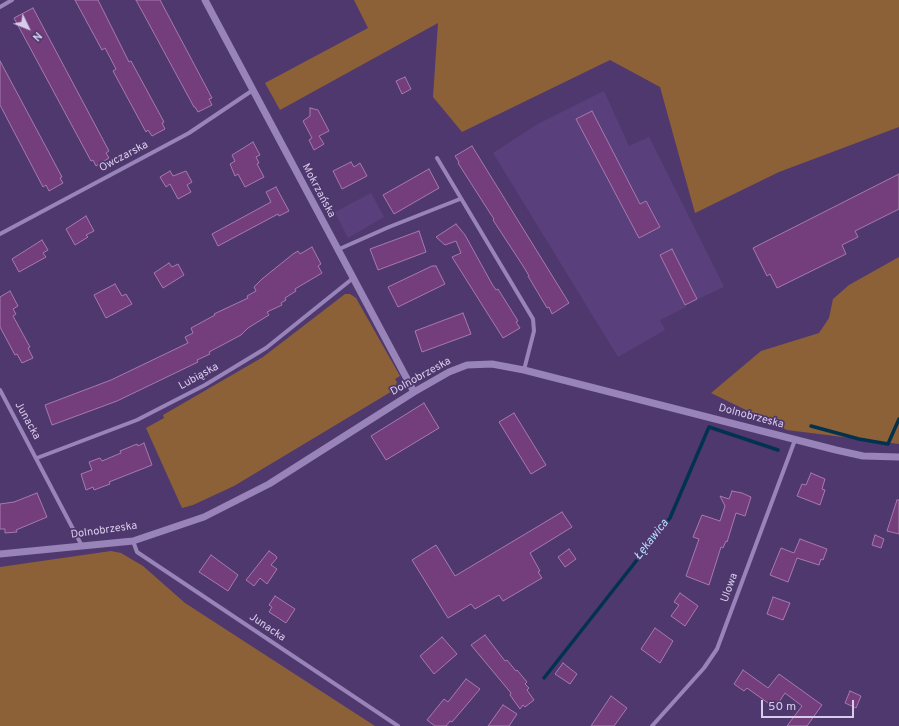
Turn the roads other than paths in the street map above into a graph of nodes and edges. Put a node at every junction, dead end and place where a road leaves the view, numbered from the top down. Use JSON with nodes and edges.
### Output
{"nodes":[{"id":1,"x":12,"y":0,"type":"edge"},
{"id":2,"x":205,"y":0,"type":"edge"},
{"id":3,"x":0,"y":7,"type":"edge"},
{"id":4,"x":253,"y":90,"type":"junction"},
{"id":5,"x":437,"y":158,"type":"dead end"},
{"id":6,"x":460,"y":200,"type":"junction"},
{"id":7,"x":0,"y":234,"type":"edge"},
{"id":8,"x":337,"y":250,"type":"junction"},
{"id":9,"x":352,"y":279,"type":"junction"},
{"id":10,"x":524,"y":370,"type":"junction"},
{"id":11,"x":0,"y":390,"type":"edge"},
{"id":12,"x":414,"y":392,"type":"junction"},
{"id":13,"x":2,"y":396,"type":"edge"},
{"id":14,"x":795,"y":440,"type":"junction"},
{"id":15,"x":899,"y":457,"type":"edge"},
{"id":16,"x":37,"y":458,"type":"junction"},
{"id":17,"x":133,"y":541,"type":"junction"},
{"id":18,"x":82,"y":546,"type":"junction"},
{"id":19,"x":0,"y":554,"type":"edge"},
{"id":20,"x":398,"y":726,"type":"edge"},
{"id":21,"x":652,"y":726,"type":"edge"}],
"edges":[{"from":1,"to":3,"type":"street"},
{"from":2,"to":4,"type":"street","name":"Mokrzańska"},
{"from":4,"to":7,"type":"street","name":"Owczarska"},
{"from":4,"to":8,"type":"street","name":"Mokrzańska"},
{"from":5,"to":6,"type":"street"},
{"from":6,"to":8,"type":"street"},
{"from":6,"to":10,"type":"street"},
{"from":8,"to":9,"type":"street","name":"Mokrzańska"},
{"from":9,"to":12,"type":"street","name":"Mokrzańska"},
{"from":9,"to":16,"type":"street","name":"Lubiąska"},
{"from":10,"to":12,"type":"street","name":"Dolnobrzeska"},
{"from":10,"to":14,"type":"street","name":"Dolnobrzeska"},
{"from":11,"to":13,"type":"street","name":"Junacka"},
{"from":12,"to":17,"type":"street","name":"Dolnobrzeska"},
{"from":13,"to":16,"type":"street","name":"Junacka"},
{"from":14,"to":15,"type":"street","name":"Dolnobrzeska"},
{"from":14,"to":21,"type":"street","name":"Ulowa"},
{"from":16,"to":18,"type":"street","name":"Junacka"},
{"from":17,"to":18,"type":"street","name":"Dolnobrzeska"},
{"from":17,"to":20,"type":"street","name":"Junacka"},
{"from":18,"to":19,"type":"street","name":"Dolnobrzeska"}]}
